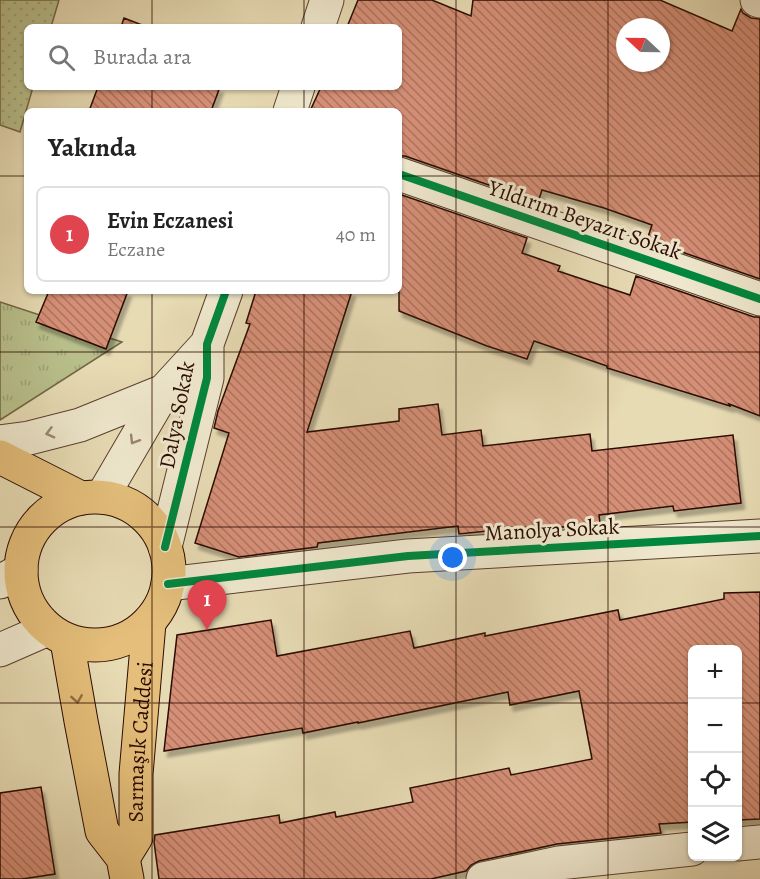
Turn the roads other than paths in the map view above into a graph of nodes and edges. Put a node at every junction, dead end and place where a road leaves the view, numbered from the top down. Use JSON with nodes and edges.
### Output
{"nodes":[{"id":1,"x":327,"y":0,"type":"edge"},
{"id":2,"x":319,"y":24,"type":"edge"},
{"id":3,"x":297,"y":90,"type":"edge"},
{"id":4,"x":291,"y":108,"type":"edge"},
{"id":5,"x":402,"y":175,"type":"edge"},
{"id":6,"x":225,"y":294,"type":"edge"},
{"id":7,"x":760,"y":300,"type":"edge"},
{"id":8,"x":207,"y":344,"type":"junction"},
{"id":9,"x":164,"y":391,"type":"junction"},
{"id":10,"x":0,"y":442,"type":"edge"},
{"id":11,"x":0,"y":457,"type":"edge"},
{"id":12,"x":92,"y":497,"type":"junction"},
{"id":13,"x":760,"y":536,"type":"edge"},
{"id":14,"x":165,"y":547,"type":"junction"},
{"id":15,"x":11,"y":564,"type":"edge"},
{"id":16,"x":168,"y":584,"type":"junction"},
{"id":17,"x":149,"y":622,"type":"junction"},
{"id":18,"x":58,"y":635,"type":"junction"},
{"id":19,"x":0,"y":650,"type":"edge"},
{"id":20,"x":760,"y":842,"type":"edge"},
{"id":21,"x":742,"y":844,"type":"edge"},
{"id":22,"x":688,"y":850,"type":"edge"},
{"id":23,"x":125,"y":868,"type":"edge"},
{"id":24,"x":483,"y":879,"type":"edge"}],
"edges":[{"from":1,"to":2,"type":"street"},
{"from":3,"to":4,"type":"street"},
{"from":5,"to":7,"type":"street","name":"Yıldırım Beyazıt Sokak"},
{"from":6,"to":8,"type":"street","name":"Dalya Sokak"},
{"from":8,"to":9,"type":"street","name":"Dalya Sokak"},
{"from":8,"to":14,"type":"street","name":"Dalya Sokak"},
{"from":9,"to":10,"type":"street","one_way":true},
{"from":9,"to":12,"type":"street","name":"Dalya Sokak","one_way":true},
{"from":11,"to":12,"type":"main road"},
{"from":12,"to":14,"type":"main road"},
{"from":12,"to":15,"type":"main road"},
{"from":13,"to":16,"type":"street","name":"Manolya Sokak"},
{"from":14,"to":16,"type":"main road"},
{"from":15,"to":18,"type":"main road"},
{"from":16,"to":17,"type":"main road"},
{"from":17,"to":18,"type":"main road"},
{"from":17,"to":23,"type":"main road","name":"Sarmaşık Caddesi"},
{"from":18,"to":19,"type":"street"},
{"from":18,"to":23,"type":"main road","name":"Sarmaşık Caddesi","one_way":true},
{"from":20,"to":21,"type":"street"},
{"from":22,"to":24,"type":"street"}]}
